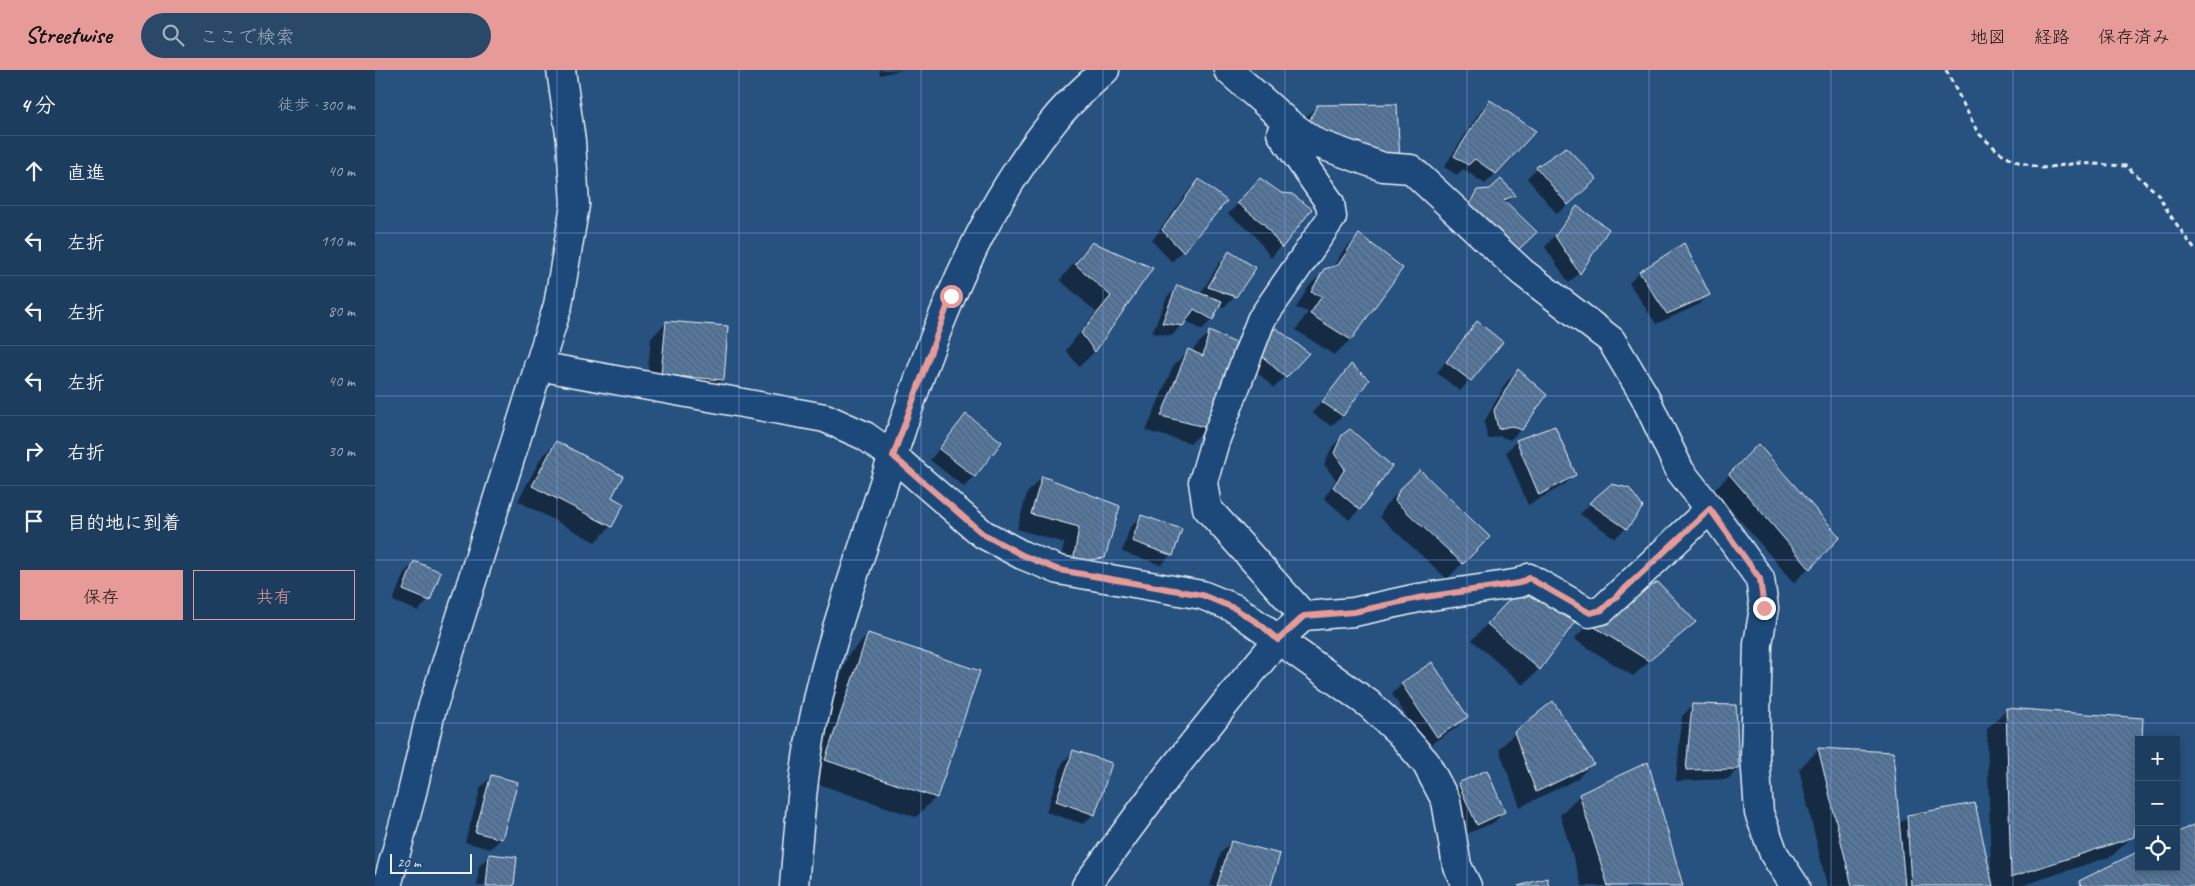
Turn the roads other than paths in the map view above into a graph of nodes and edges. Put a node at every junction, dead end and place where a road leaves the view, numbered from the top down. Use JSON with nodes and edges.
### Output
{"nodes":[{"id":1,"x":561,"y":70,"type":"edge"},
{"id":2,"x":1105,"y":70,"type":"edge"},
{"id":3,"x":1228,"y":70,"type":"edge"},
{"id":4,"x":1288,"y":123,"type":"junction"},
{"id":5,"x":538,"y":366,"type":"junction"},
{"id":6,"x":893,"y":456,"type":"junction"},
{"id":7,"x":1710,"y":509,"type":"junction"},
{"id":8,"x":1304,"y":616,"type":"junction"},
{"id":9,"x":1278,"y":640,"type":"junction"},
{"id":10,"x":387,"y":886,"type":"edge"},
{"id":11,"x":794,"y":886,"type":"edge"},
{"id":12,"x":1086,"y":886,"type":"edge"},
{"id":13,"x":1467,"y":886,"type":"edge"},
{"id":14,"x":1795,"y":886,"type":"edge"}],
"edges":[{"from":1,"to":5,"type":"street"},
{"from":2,"to":6,"type":"street"},
{"from":3,"to":4,"type":"street"},
{"from":4,"to":7,"type":"street"},
{"from":4,"to":8,"type":"street"},
{"from":5,"to":6,"type":"street"},
{"from":5,"to":10,"type":"street"},
{"from":6,"to":9,"type":"street"},
{"from":6,"to":11,"type":"street"},
{"from":7,"to":8,"type":"street"},
{"from":7,"to":14,"type":"street"},
{"from":8,"to":9,"type":"street"},
{"from":9,"to":12,"type":"street"},
{"from":9,"to":13,"type":"street"}]}
